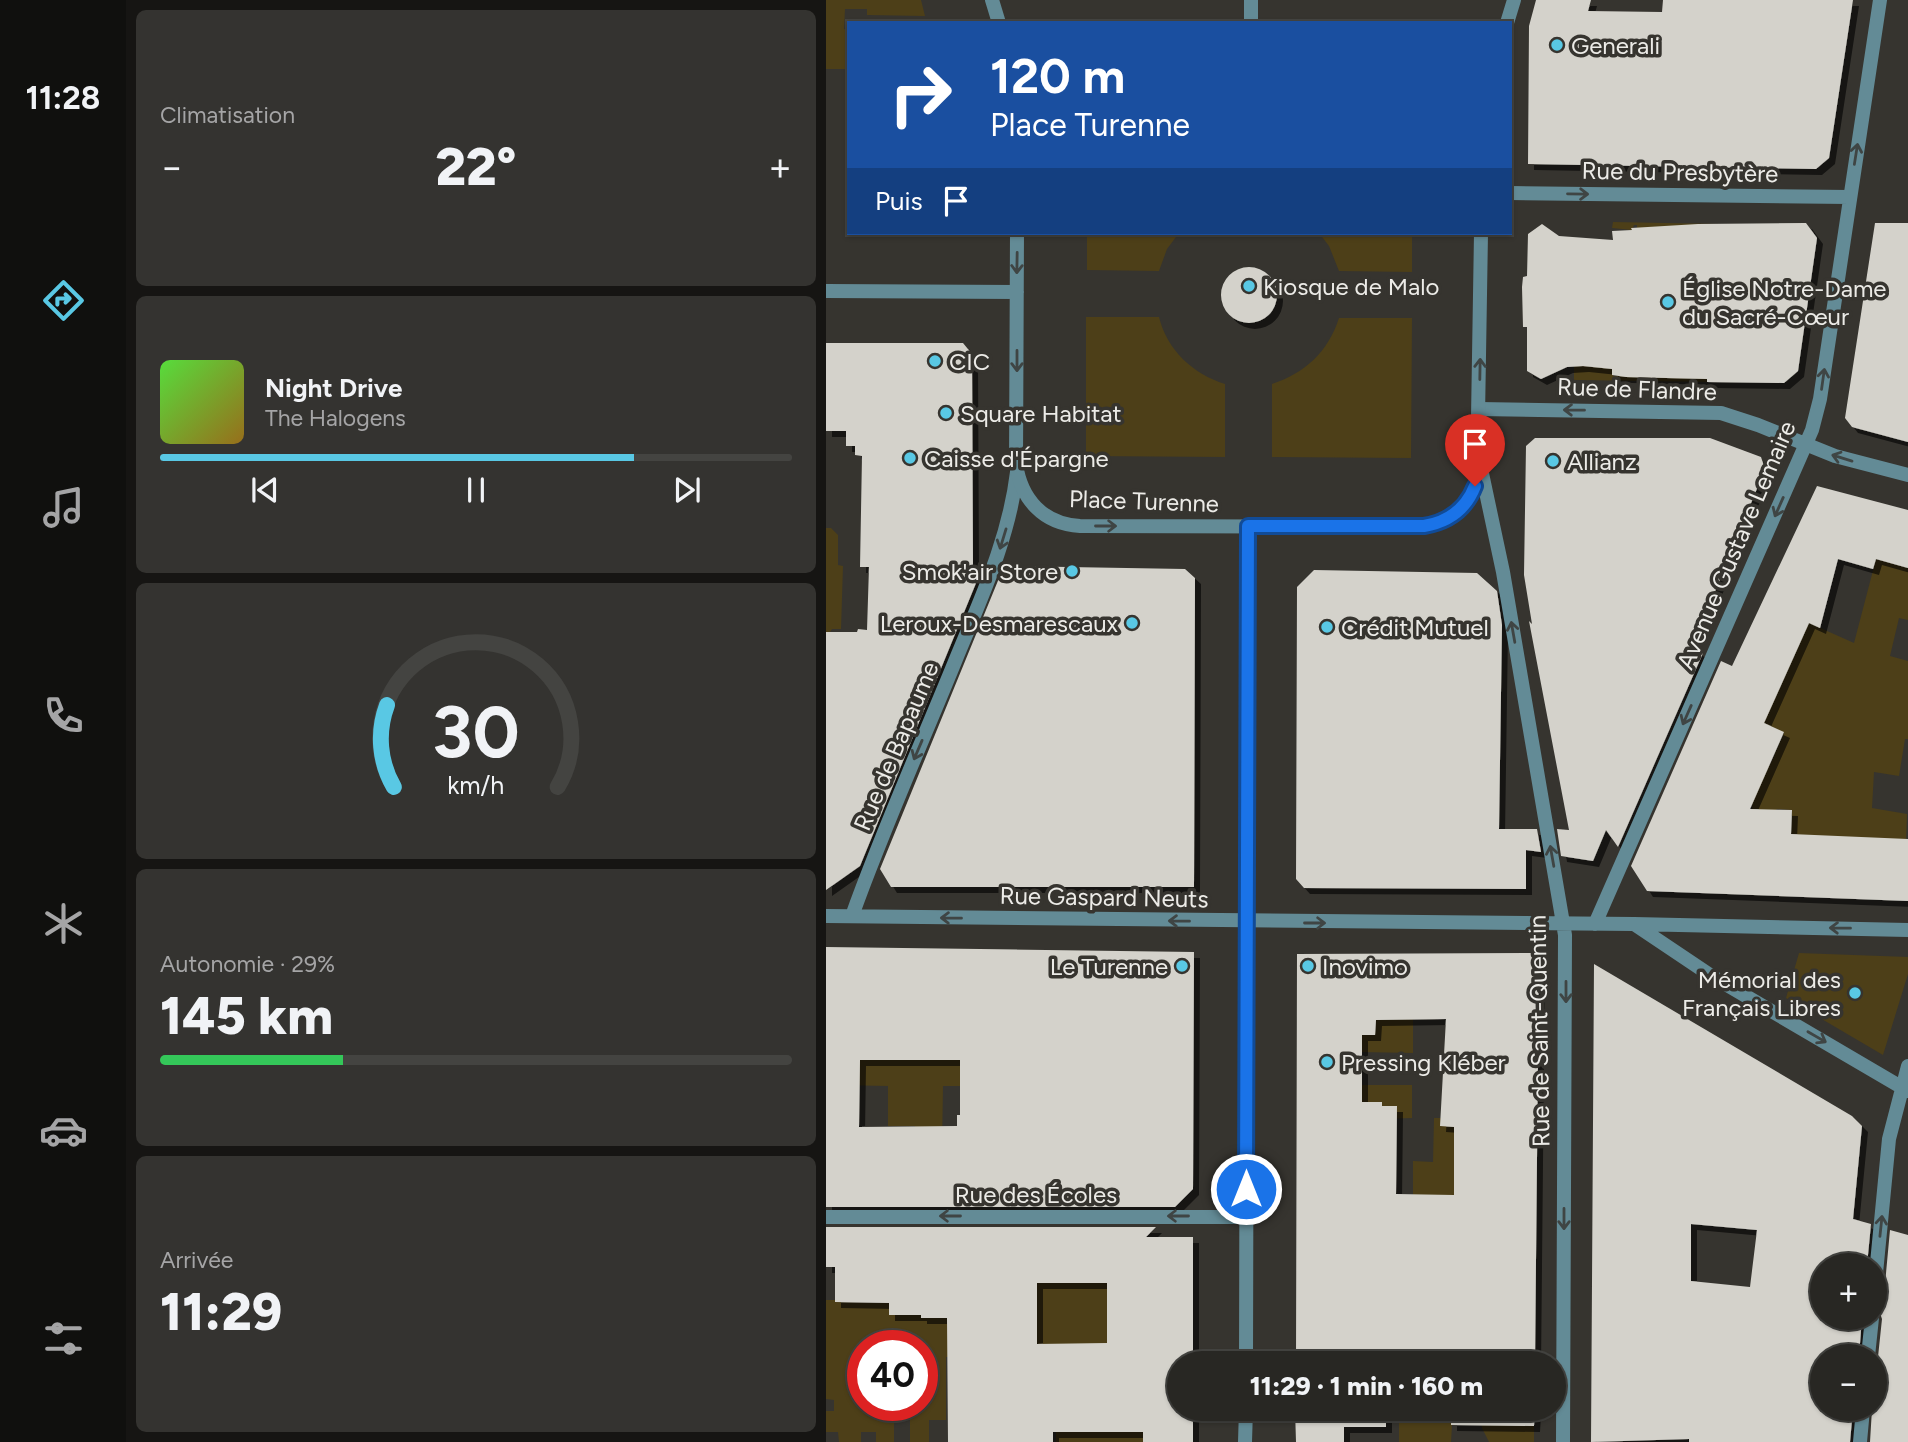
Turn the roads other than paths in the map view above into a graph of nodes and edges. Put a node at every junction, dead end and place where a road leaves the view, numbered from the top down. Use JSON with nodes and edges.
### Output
{"nodes":[{"id":1,"x":992,"y":0,"type":"edge"},
{"id":2,"x":1251,"y":0,"type":"edge"},
{"id":3,"x":1514,"y":0,"type":"edge"},
{"id":4,"x":1880,"y":0,"type":"edge"},
{"id":5,"x":998,"y":21,"type":"edge"},
{"id":6,"x":1251,"y":21,"type":"edge"},
{"id":7,"x":1508,"y":21,"type":"edge"},
{"id":8,"x":1512,"y":193,"type":"edge"},
{"id":9,"x":1849,"y":197,"type":"junction"},
{"id":10,"x":1017,"y":235,"type":"edge"},
{"id":11,"x":1481,"y":235,"type":"edge"},
{"id":12,"x":826,"y":291,"type":"edge"},
{"id":13,"x":1017,"y":292,"type":"junction"},
{"id":14,"x":1479,"y":409,"type":"junction"},
{"id":15,"x":1807,"y":445,"type":"junction"},
{"id":16,"x":1479,"y":459,"type":"junction"},
{"id":17,"x":1017,"y":472,"type":"junction"},
{"id":18,"x":1908,"y":475,"type":"edge"},
{"id":19,"x":1248,"y":526,"type":"junction"},
{"id":20,"x":826,"y":916,"type":"edge"},
{"id":21,"x":852,"y":916,"type":"junction"},
{"id":22,"x":1247,"y":922,"type":"junction"},
{"id":23,"x":1563,"y":923,"type":"junction"},
{"id":24,"x":1595,"y":924,"type":"junction"},
{"id":25,"x":1634,"y":924,"type":"junction"},
{"id":26,"x":1908,"y":930,"type":"edge"},
{"id":27,"x":1908,"y":1066,"type":"edge"},
{"id":28,"x":1905,"y":1088,"type":"edge"},
{"id":29,"x":826,"y":1216,"type":"edge"},
{"id":30,"x":1246,"y":1217,"type":"junction"},
{"id":31,"x":1878,"y":1253,"type":"edge"},
{"id":32,"x":1246,"y":1351,"type":"edge"},
{"id":33,"x":1246,"y":1421,"type":"edge"},
{"id":34,"x":1862,"y":1421,"type":"edge"},
{"id":35,"x":1245,"y":1442,"type":"edge"},
{"id":36,"x":1563,"y":1442,"type":"edge"},
{"id":37,"x":1860,"y":1442,"type":"edge"}],
"edges":[{"from":1,"to":5,"type":"street"},
{"from":2,"to":6,"type":"street"},
{"from":3,"to":7,"type":"street"},
{"from":9,"to":4,"type":"street","name":"Avenue Gustave Lemaire","one_way":true},
{"from":8,"to":9,"type":"street","name":"Rue du Presbytère","one_way":true},
{"from":15,"to":9,"type":"street","name":"Avenue Gustave Lemaire","one_way":true},
{"from":10,"to":13,"type":"street","name":"Place Turenne","one_way":true},
{"from":14,"to":11,"type":"street","name":"Place Turenne","one_way":true},
{"from":12,"to":13,"type":"street"},
{"from":13,"to":17,"type":"street","name":"Place Turenne","one_way":true},
{"from":15,"to":14,"type":"street","name":"Rue de Flandre","one_way":true},
{"from":14,"to":16,"type":"street","name":"Place Turenne"},
{"from":18,"to":15,"type":"street","name":"Rue de Flandre","one_way":true},
{"from":15,"to":24,"type":"street","name":"Avenue Gustave Lemaire","one_way":true},
{"from":16,"to":19,"type":"street","name":"Place Turenne"},
{"from":23,"to":16,"type":"street","name":"Rue de Saint-Quentin","one_way":true},
{"from":17,"to":19,"type":"street","name":"Place Turenne","one_way":true},
{"from":17,"to":21,"type":"street","name":"Rue de Bapaume","one_way":true},
{"from":19,"to":22,"type":"street"},
{"from":20,"to":21,"type":"street","name":"Rue Gaspard Neuts"},
{"from":22,"to":21,"type":"street","name":"Rue Gaspard Neuts","one_way":true},
{"from":22,"to":23,"type":"street","name":"Rue Gaspard Neuts","one_way":true},
{"from":22,"to":30,"type":"street"},
{"from":23,"to":24,"type":"street","name":"Rue Gaspard Neuts"},
{"from":23,"to":36,"type":"street","name":"Rue de Saint-Quentin","one_way":true},
{"from":24,"to":25,"type":"street","name":"Rue Gaspard Neuts"},
{"from":26,"to":25,"type":"street","name":"Rue Gaspard Neuts","one_way":true},
{"from":25,"to":28,"type":"street","one_way":true},
{"from":27,"to":28,"type":"street"},
{"from":31,"to":28,"type":"street","one_way":true},
{"from":30,"to":29,"type":"street","name":"Rue des Écoles","one_way":true},
{"from":30,"to":32,"type":"street"},
{"from":33,"to":35,"type":"street"},
{"from":34,"to":37,"type":"street"}]}
